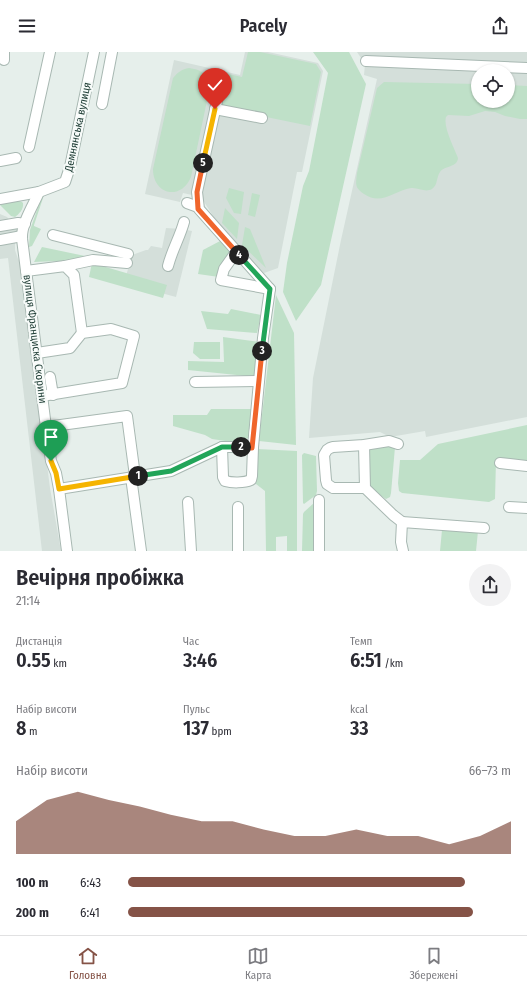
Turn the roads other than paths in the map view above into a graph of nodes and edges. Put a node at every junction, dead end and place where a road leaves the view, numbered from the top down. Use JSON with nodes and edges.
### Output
{"nodes":[{"id":1,"x":50,"y":52,"type":"edge"},
{"id":2,"x":94,"y":52,"type":"edge"},
{"id":3,"x":112,"y":52,"type":"edge"},
{"id":4,"x":366,"y":61,"type":"dead end"},
{"id":5,"x":527,"y":68,"type":"edge"},
{"id":6,"x":219,"y":92,"type":"dead end"},
{"id":7,"x":102,"y":104,"type":"dead end"},
{"id":8,"x":215,"y":109,"type":"junction"},
{"id":9,"x":262,"y":118,"type":"dead end"},
{"id":10,"x":29,"y":147,"type":"dead end"},
{"id":11,"x":16,"y":158,"type":"dead end"},
{"id":12,"x":0,"y":161,"type":"edge"},
{"id":13,"x":39,"y":192,"type":"junction"},
{"id":14,"x":0,"y":199,"type":"edge"},
{"id":15,"x":187,"y":203,"type":"dead end"},
{"id":16,"x":198,"y":206,"type":"junction"},
{"id":17,"x":184,"y":222,"type":"dead end"},
{"id":18,"x":24,"y":224,"type":"junction"},
{"id":19,"x":0,"y":226,"type":"edge"},
{"id":20,"x":53,"y":235,"type":"dead end"},
{"id":21,"x":22,"y":236,"type":"junction"},
{"id":22,"x":0,"y":240,"type":"edge"},
{"id":23,"x":236,"y":252,"type":"junction"},
{"id":24,"x":65,"y":266,"type":"junction"},
{"id":25,"x":168,"y":266,"type":"dead end"},
{"id":26,"x":26,"y":271,"type":"junction"},
{"id":27,"x":270,"y":289,"type":"junction"},
{"id":28,"x":82,"y":333,"type":"junction"},
{"id":29,"x":37,"y":354,"type":"junction"},
{"id":30,"x":50,"y":377,"type":"dead end"},
{"id":31,"x":259,"y":381,"type":"junction"},
{"id":32,"x":195,"y":382,"type":"dead end"},
{"id":33,"x":53,"y":394,"type":"junction"},
{"id":34,"x":42,"y":396,"type":"junction"},
{"id":35,"x":46,"y":427,"type":"junction"},
{"id":36,"x":398,"y":444,"type":"dead end"},
{"id":37,"x":364,"y":445,"type":"junction"},
{"id":38,"x":222,"y":447,"type":"junction"},
{"id":39,"x":252,"y":448,"type":"junction"},
{"id":40,"x":500,"y":463,"type":"dead end"},
{"id":41,"x":527,"y":466,"type":"edge"},
{"id":42,"x":133,"y":476,"type":"junction"},
{"id":43,"x":365,"y":488,"type":"junction"},
{"id":44,"x":59,"y":489,"type":"junction"},
{"id":45,"x":319,"y":500,"type":"dead end"},
{"id":46,"x":188,"y":502,"type":"dead end"},
{"id":47,"x":238,"y":507,"type":"dead end"},
{"id":48,"x":509,"y":507,"type":"dead end"},
{"id":49,"x":527,"y":508,"type":"edge"},
{"id":50,"x":402,"y":522,"type":"junction"},
{"id":51,"x":484,"y":528,"type":"dead end"},
{"id":52,"x":67,"y":551,"type":"edge"},
{"id":53,"x":141,"y":551,"type":"edge"},
{"id":54,"x":191,"y":551,"type":"edge"},
{"id":55,"x":238,"y":551,"type":"edge"},
{"id":56,"x":319,"y":551,"type":"edge"},
{"id":57,"x":403,"y":551,"type":"edge"}],
"edges":[{"from":1,"to":10,"type":"street"},
{"from":2,"to":13,"type":"street","name":"Демнянська вулиця"},
{"from":3,"to":7,"type":"street"},
{"from":4,"to":5,"type":"street"},
{"from":6,"to":8,"type":"street"},
{"from":8,"to":9,"type":"street"},
{"from":8,"to":16,"type":"street"},
{"from":11,"to":12,"type":"street"},
{"from":13,"to":14,"type":"street","name":"Демнянська вулиця"},
{"from":13,"to":18,"type":"street","name":"вулиця Франциска Скорини"},
{"from":15,"to":16,"type":"street"},
{"from":16,"to":23,"type":"street"},
{"from":17,"to":25,"type":"street"},
{"from":18,"to":19,"type":"street"},
{"from":18,"to":21,"type":"street","name":"вулиця Франциска Скорини"},
{"from":20,"to":24,"type":"street"},
{"from":21,"to":22,"type":"street"},
{"from":21,"to":26,"type":"street","name":"вулиця Франциска Скорини"},
{"from":23,"to":27,"type":"street"},
{"from":23,"to":27,"type":"street"},
{"from":24,"to":26,"type":"street"},
{"from":24,"to":28,"type":"street"},
{"from":26,"to":29,"type":"street","name":"вулиця Франциска Скорини"},
{"from":27,"to":31,"type":"street"},
{"from":28,"to":29,"type":"street"},
{"from":28,"to":33,"type":"street"},
{"from":29,"to":34,"type":"street","name":"вулиця Франциска Скорини"},
{"from":30,"to":33,"type":"street"},
{"from":31,"to":32,"type":"street"},
{"from":31,"to":39,"type":"street"},
{"from":33,"to":34,"type":"street"},
{"from":34,"to":35,"type":"street","name":"вулиця Франциска Скорини"},
{"from":35,"to":42,"type":"street"},
{"from":35,"to":44,"type":"street","name":"вулиця Франциска Скорини"},
{"from":36,"to":37,"type":"street"},
{"from":37,"to":43,"type":"street"},
{"from":37,"to":43,"type":"street"},
{"from":38,"to":39,"type":"street"},
{"from":38,"to":39,"type":"street"},
{"from":38,"to":42,"type":"street"},
{"from":40,"to":41,"type":"street"},
{"from":42,"to":44,"type":"street"},
{"from":42,"to":53,"type":"street"},
{"from":43,"to":50,"type":"street"},
{"from":44,"to":52,"type":"street","name":"вулиця Франциска Скорини"},
{"from":45,"to":56,"type":"street"},
{"from":46,"to":54,"type":"street"},
{"from":47,"to":55,"type":"street"},
{"from":48,"to":49,"type":"street"},
{"from":50,"to":51,"type":"street"},
{"from":50,"to":57,"type":"street"}]}
